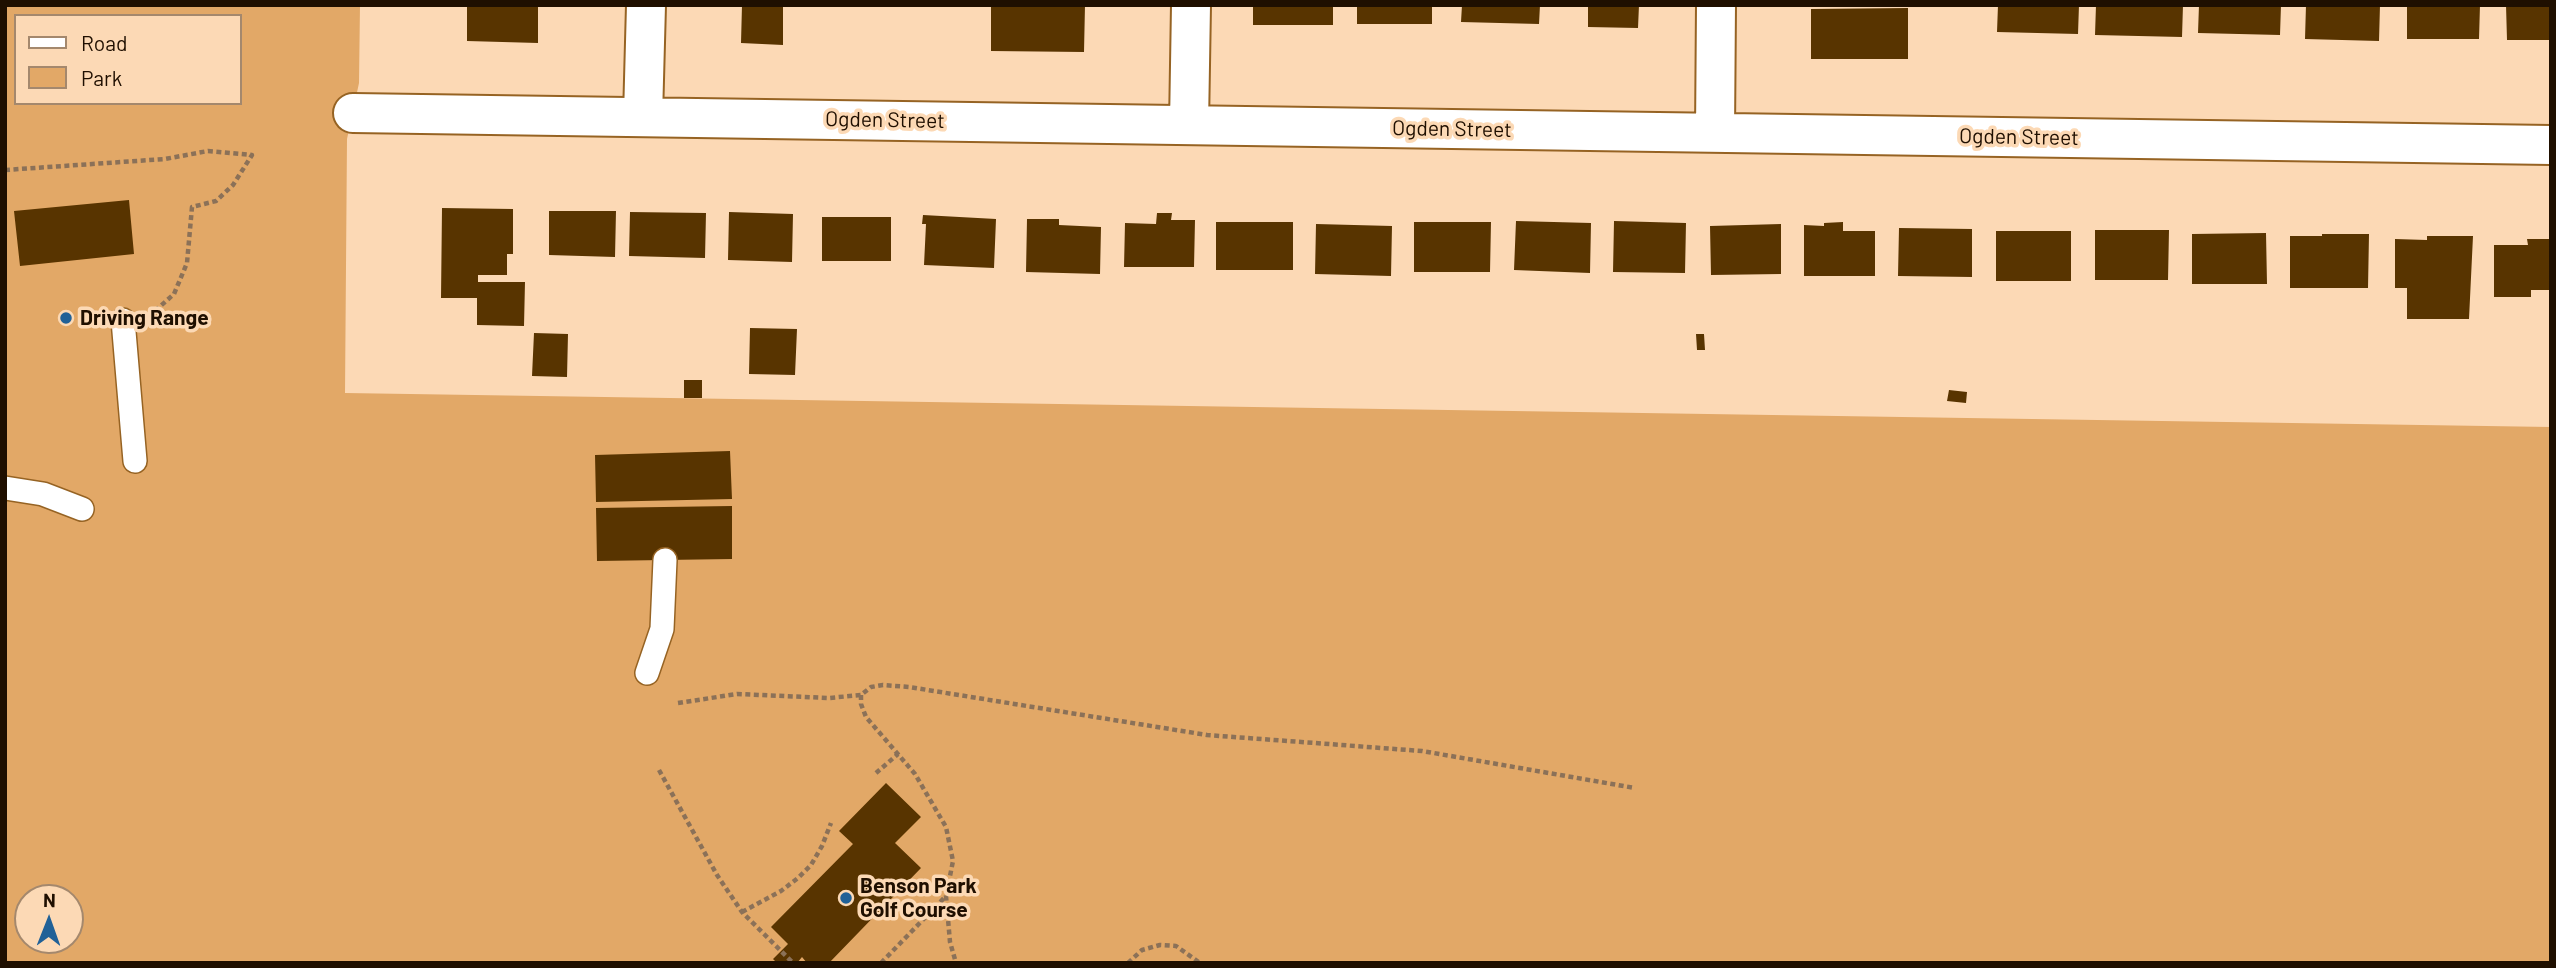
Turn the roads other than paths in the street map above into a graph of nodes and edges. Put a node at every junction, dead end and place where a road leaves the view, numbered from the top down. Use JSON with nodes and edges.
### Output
{"nodes":[{"id":1,"x":646,"y":5,"type":"edge"},
{"id":2,"x":1191,"y":5,"type":"edge"},
{"id":3,"x":1716,"y":5,"type":"edge"},
{"id":4,"x":354,"y":113,"type":"dead end"},
{"id":5,"x":643,"y":117,"type":"junction"},
{"id":6,"x":1189,"y":125,"type":"junction"},
{"id":7,"x":1715,"y":133,"type":"junction"},
{"id":8,"x":2551,"y":145,"type":"edge"},
{"id":9,"x":123,"y":320,"type":"road end"},
{"id":10,"x":135,"y":461,"type":"dead end"},
{"id":11,"x":5,"y":488,"type":"edge"},
{"id":12,"x":82,"y":509,"type":"dead end"},
{"id":13,"x":665,"y":560,"type":"dead end"},
{"id":14,"x":647,"y":673,"type":"dead end"}],
"edges":[{"from":1,"to":5,"type":"street"},
{"from":2,"to":6,"type":"street"},
{"from":3,"to":7,"type":"street"},
{"from":4,"to":5,"type":"street","name":"Ogden Street"},
{"from":5,"to":6,"type":"street","name":"Ogden Street"},
{"from":6,"to":7,"type":"street","name":"Ogden Street"},
{"from":7,"to":8,"type":"street","name":"Ogden Street"},
{"from":9,"to":10,"type":"lane"},
{"from":11,"to":12,"type":"lane"},
{"from":13,"to":14,"type":"lane"}]}
